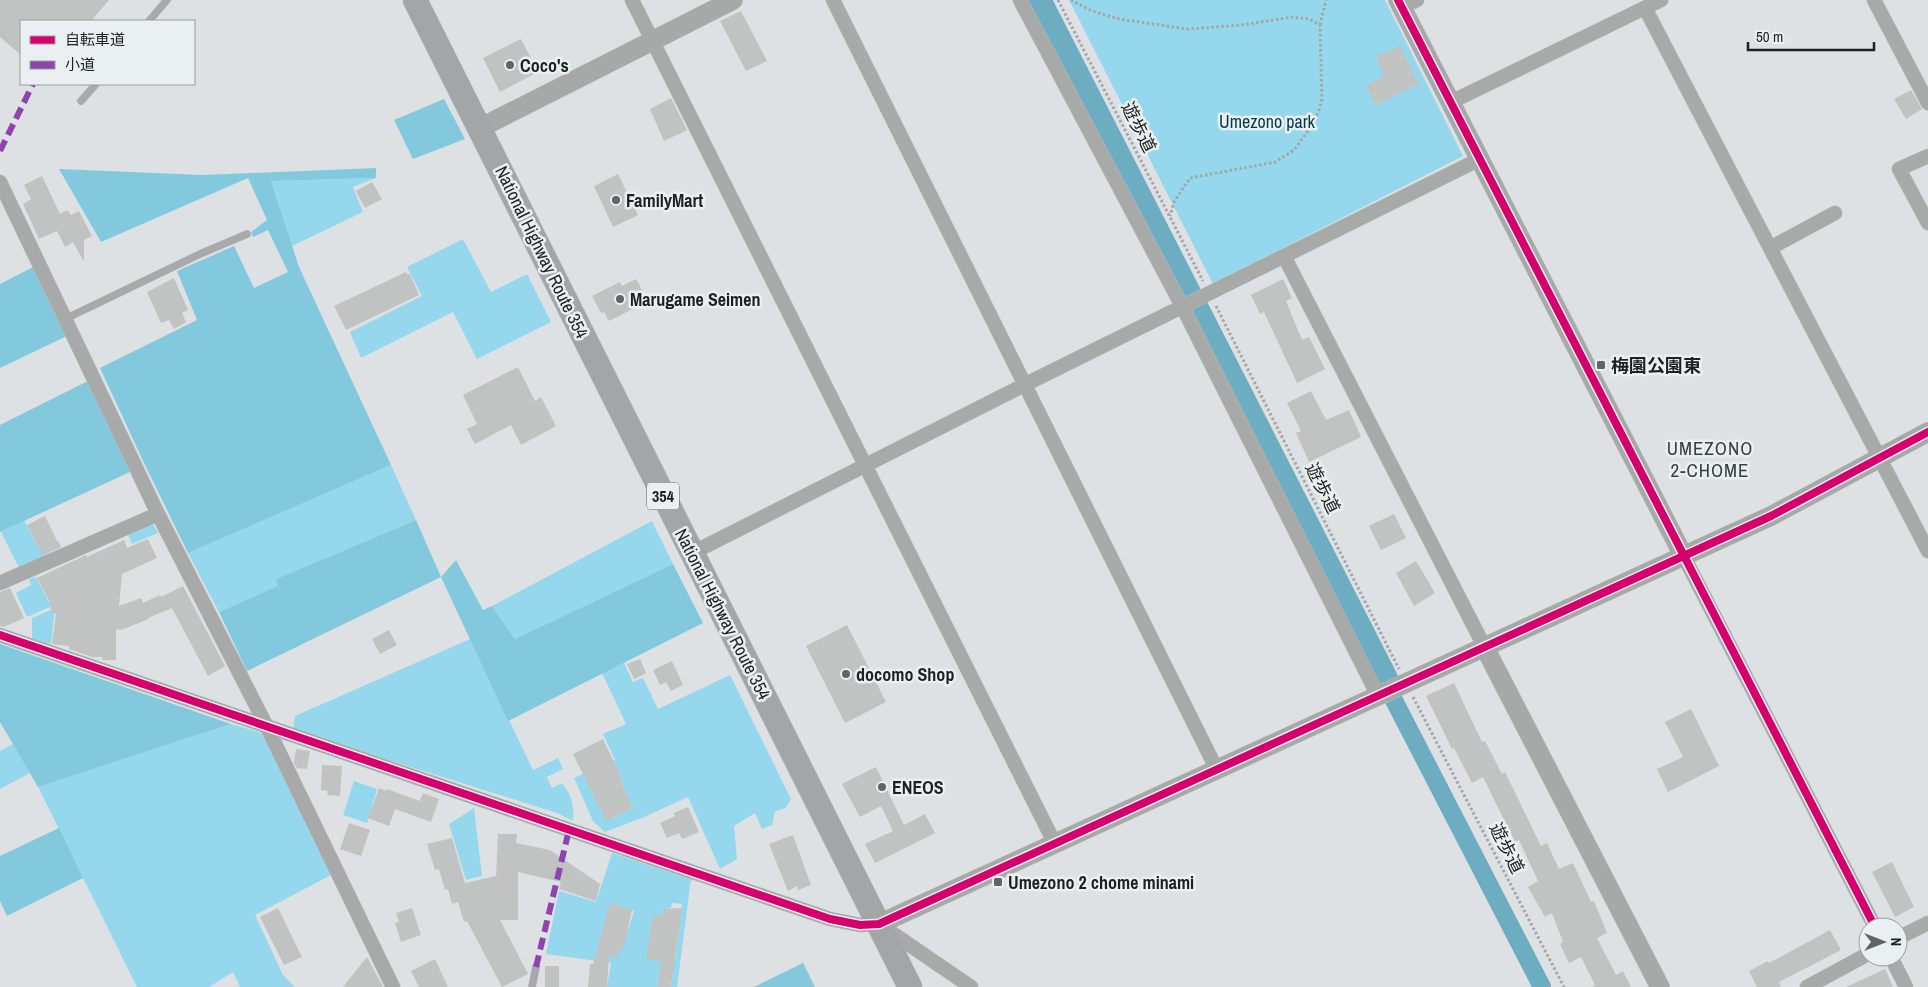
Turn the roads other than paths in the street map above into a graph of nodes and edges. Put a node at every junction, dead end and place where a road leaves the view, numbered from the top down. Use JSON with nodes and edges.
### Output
{"nodes":[{"id":1,"x":167,"y":0,"type":"edge"},
{"id":2,"x":415,"y":0,"type":"edge"},
{"id":3,"x":632,"y":0,"type":"edge"},
{"id":4,"x":733,"y":0,"type":"edge"},
{"id":5,"x":833,"y":0,"type":"edge"},
{"id":6,"x":1020,"y":0,"type":"edge"},
{"id":7,"x":1662,"y":0,"type":"edge"},
{"id":8,"x":1874,"y":0,"type":"edge"},
{"id":9,"x":1406,"y":2,"type":"edge"},
{"id":10,"x":1645,"y":8,"type":"junction"},
{"id":11,"x":150,"y":20,"type":"edge"},
{"id":12,"x":652,"y":40,"type":"junction"},
{"id":13,"x":95,"y":85,"type":"edge"},
{"id":14,"x":82,"y":101,"type":"dead end"},
{"id":15,"x":1451,"y":102,"type":"junction"},
{"id":16,"x":1928,"y":103,"type":"edge"},
{"id":17,"x":480,"y":128,"type":"junction"},
{"id":18,"x":1928,"y":156,"type":"edge"},
{"id":19,"x":1480,"y":159,"type":"junction"},
{"id":20,"x":0,"y":182,"type":"edge"},
{"id":21,"x":1835,"y":213,"type":"dead end"},
{"id":22,"x":1928,"y":223,"type":"edge"},
{"id":23,"x":247,"y":234,"type":"dead end"},
{"id":24,"x":1770,"y":248,"type":"junction"},
{"id":25,"x":1284,"y":256,"type":"junction"},
{"id":26,"x":1183,"y":305,"type":"junction"},
{"id":27,"x":65,"y":319,"type":"junction"},
{"id":28,"x":1024,"y":384,"type":"junction"},
{"id":29,"x":1928,"y":432,"type":"edge"},
{"id":30,"x":1880,"y":458,"type":"junction"},
{"id":31,"x":865,"y":466,"type":"junction"},
{"id":32,"x":158,"y":514,"type":"junction"},
{"id":33,"x":1928,"y":551,"type":"edge"},
{"id":34,"x":692,"y":553,"type":"junction"},
{"id":35,"x":1684,"y":557,"type":"junction"},
{"id":36,"x":0,"y":584,"type":"edge"},
{"id":37,"x":0,"y":635,"type":"edge"},
{"id":38,"x":1485,"y":648,"type":"junction"},
{"id":39,"x":1390,"y":691,"type":"junction"},
{"id":40,"x":266,"y":727,"type":"junction"},
{"id":41,"x":1217,"y":770,"type":"junction"},
{"id":42,"x":1055,"y":844,"type":"junction"},
{"id":43,"x":1870,"y":917,"type":"edge"},
{"id":44,"x":1928,"y":923,"type":"edge"},
{"id":45,"x":879,"y":924,"type":"junction"},
{"id":46,"x":1908,"y":933,"type":"edge"},
{"id":47,"x":1858,"y":959,"type":"edge"},
{"id":48,"x":536,"y":967,"type":"dead end"},
{"id":49,"x":1896,"y":967,"type":"edge"},
{"id":50,"x":393,"y":987,"type":"edge"},
{"id":51,"x":532,"y":987,"type":"edge"},
{"id":52,"x":910,"y":987,"type":"edge"},
{"id":53,"x":971,"y":987,"type":"edge"},
{"id":54,"x":1660,"y":987,"type":"edge"},
{"id":55,"x":1807,"y":987,"type":"edge"},
{"id":56,"x":1906,"y":987,"type":"edge"}],
"edges":[{"from":1,"to":11,"type":"lane"},
{"from":2,"to":17,"type":"highway","name":"National Highway Route 354","number":"354"},
{"from":3,"to":12,"type":"street"},
{"from":4,"to":12,"type":"street"},
{"from":5,"to":28,"type":"street"},
{"from":6,"to":26,"type":"street"},
{"from":7,"to":10,"type":"street"},
{"from":8,"to":16,"type":"street"},
{"from":9,"to":15,"type":"street"},
{"from":10,"to":15,"type":"street"},
{"from":10,"to":24,"type":"street"},
{"from":12,"to":17,"type":"street"},
{"from":12,"to":31,"type":"street"},
{"from":13,"to":14,"type":"lane"},
{"from":15,"to":19,"type":"street"},
{"from":17,"to":34,"type":"highway","name":"National Highway Route 354","number":"354"},
{"from":18,"to":22,"type":"street"},
{"from":19,"to":25,"type":"street"},
{"from":19,"to":35,"type":"street"},
{"from":20,"to":27,"type":"street"},
{"from":21,"to":24,"type":"street"},
{"from":23,"to":27,"type":"lane"},
{"from":24,"to":30,"type":"street"},
{"from":25,"to":26,"type":"street"},
{"from":25,"to":38,"type":"street"},
{"from":26,"to":28,"type":"street"},
{"from":26,"to":39,"type":"street"},
{"from":27,"to":32,"type":"street"},
{"from":28,"to":31,"type":"street"},
{"from":28,"to":41,"type":"street"},
{"from":29,"to":30,"type":"street"},
{"from":30,"to":33,"type":"street"},
{"from":30,"to":35,"type":"street"},
{"from":31,"to":34,"type":"street"},
{"from":31,"to":42,"type":"street"},
{"from":32,"to":36,"type":"street"},
{"from":32,"to":40,"type":"street"},
{"from":34,"to":45,"type":"highway","name":"National Highway Route 354","number":"354"},
{"from":35,"to":38,"type":"street"},
{"from":35,"to":43,"type":"street"},
{"from":37,"to":40,"type":"street"},
{"from":38,"to":39,"type":"street"},
{"from":38,"to":54,"type":"street"},
{"from":39,"to":41,"type":"street"},
{"from":40,"to":45,"type":"street"},
{"from":40,"to":50,"type":"street"},
{"from":41,"to":42,"type":"street"},
{"from":42,"to":45,"type":"street"},
{"from":44,"to":46,"type":"street"},
{"from":45,"to":52,"type":"highway","name":"National Highway Route 354","number":"354"},
{"from":45,"to":53,"type":"street"},
{"from":47,"to":55,"type":"street"},
{"from":48,"to":51,"type":"lane"},
{"from":49,"to":56,"type":"street"}]}
